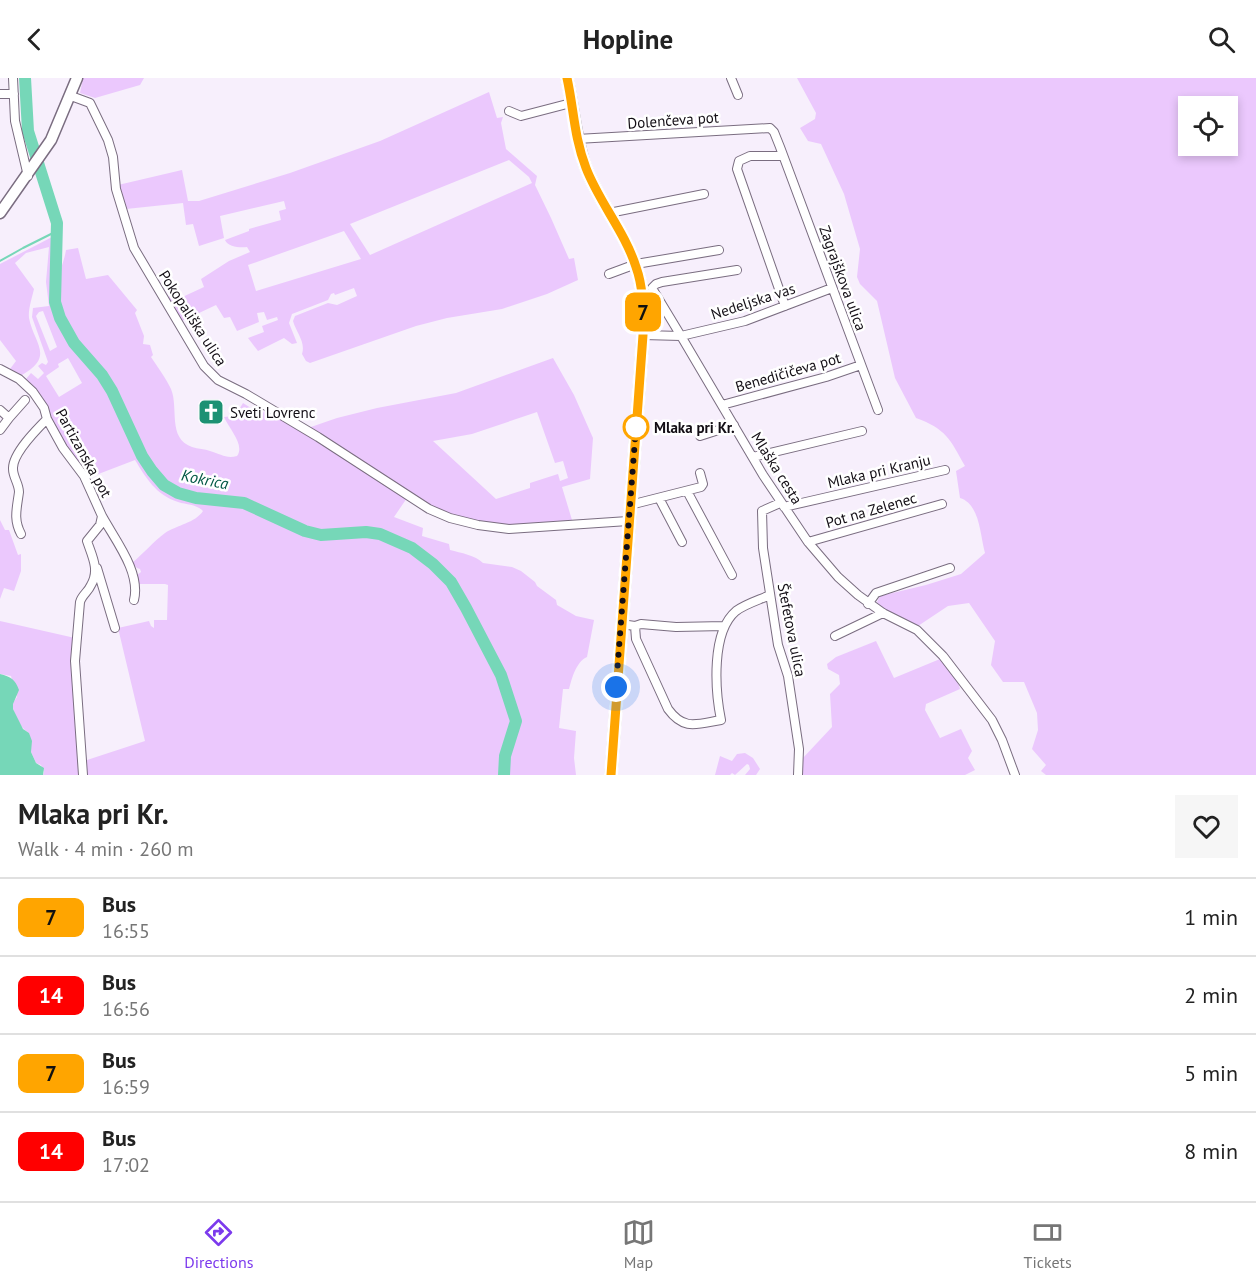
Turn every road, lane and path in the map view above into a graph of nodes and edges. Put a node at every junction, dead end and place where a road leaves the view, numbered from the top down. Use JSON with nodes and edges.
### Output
{"nodes":[{"id":1,"x":13,"y":78,"type":"edge"},
{"id":2,"x":567,"y":78,"type":"edge"},
{"id":3,"x":731,"y":78,"type":"edge"},
{"id":4,"x":76,"y":79,"type":"edge"},
{"id":5,"x":0,"y":94,"type":"edge"},
{"id":6,"x":14,"y":94,"type":"junction"},
{"id":7,"x":738,"y":95,"type":"dead end"},
{"id":8,"x":71,"y":96,"type":"junction"},
{"id":9,"x":571,"y":104,"type":"junction"},
{"id":10,"x":509,"y":111,"type":"dead end"},
{"id":11,"x":770,"y":128,"type":"joint"},
{"id":12,"x":577,"y":140,"type":"junction"},
{"id":13,"x":783,"y":156,"type":"junction"},
{"id":14,"x":28,"y":176,"type":"junction"},
{"id":15,"x":704,"y":194,"type":"dead end"},
{"id":16,"x":0,"y":213,"type":"edge"},
{"id":17,"x":609,"y":213,"type":"junction"},
{"id":18,"x":719,"y":250,"type":"dead end"},
{"id":19,"x":636,"y":264,"type":"junction"},
{"id":20,"x":737,"y":270,"type":"dead end"},
{"id":21,"x":609,"y":274,"type":"dead end"},
{"id":22,"x":832,"y":288,"type":"junction"},
{"id":23,"x":785,"y":306,"type":"junction"},
{"id":24,"x":643,"y":335,"type":"junction"},
{"id":25,"x":681,"y":336,"type":"junction"},
{"id":26,"x":861,"y":365,"type":"junction"},
{"id":27,"x":0,"y":369,"type":"edge"},
{"id":28,"x":25,"y":400,"type":"dead end"},
{"id":29,"x":722,"y":405,"type":"junction"},
{"id":30,"x":0,"y":410,"type":"edge"},
{"id":31,"x":878,"y":410,"type":"dead end"},
{"id":32,"x":9,"y":418,"type":"junction"},
{"id":33,"x":47,"y":419,"type":"junction"},
{"id":34,"x":735,"y":425,"type":"junction"},
{"id":35,"x":0,"y":430,"type":"edge"},
{"id":36,"x":862,"y":431,"type":"dead end"},
{"id":37,"x":700,"y":436,"type":"dead end"},
{"id":38,"x":753,"y":457,"type":"junction"},
{"id":39,"x":945,"y":470,"type":"dead end"},
{"id":40,"x":700,"y":473,"type":"dead end"},
{"id":41,"x":687,"y":491,"type":"junction"},
{"id":42,"x":659,"y":498,"type":"junction"},
{"id":43,"x":942,"y":504,"type":"dead end"},
{"id":44,"x":630,"y":505,"type":"junction"},
{"id":45,"x":782,"y":505,"type":"junction"},
{"id":46,"x":102,"y":516,"type":"junction"},
{"id":47,"x":628,"y":520,"type":"junction"},
{"id":48,"x":21,"y":534,"type":"dead end"},
{"id":49,"x":682,"y":542,"type":"dead end"},
{"id":50,"x":808,"y":542,"type":"junction"},
{"id":51,"x":96,"y":566,"type":"junction"},
{"id":52,"x":950,"y":568,"type":"dead end"},
{"id":53,"x":732,"y":575,"type":"dead end"},
{"id":54,"x":770,"y":596,"type":"junction"},
{"id":55,"x":134,"y":600,"type":"dead end"},
{"id":56,"x":868,"y":604,"type":"junction"},
{"id":57,"x":883,"y":613,"type":"junction"},
{"id":58,"x":621,"y":624,"type":"junction"},
{"id":59,"x":635,"y":626,"type":"junction"},
{"id":60,"x":724,"y":626,"type":"junction"},
{"id":61,"x":115,"y":628,"type":"dead end"},
{"id":62,"x":835,"y":636,"type":"dead end"},
{"id":63,"x":83,"y":775,"type":"edge"},
{"id":64,"x":611,"y":775,"type":"edge"},
{"id":65,"x":798,"y":775,"type":"edge"},
{"id":66,"x":1015,"y":775,"type":"edge"}],
"edges":[{"from":1,"to":6,"type":"street"},
{"from":2,"to":9,"type":"main road"},
{"from":3,"to":7,"type":"street"},
{"from":4,"to":8,"type":"main road"},
{"from":5,"to":6,"type":"street"},
{"from":6,"to":14,"type":"street"},
{"from":8,"to":14,"type":"main road"},
{"from":8,"to":47,"type":"street","name":"Pokopališka ulica"},
{"from":9,"to":10,"type":"street"},
{"from":9,"to":12,"type":"main road"},
{"from":11,"to":12,"type":"street","name":"Dolenčeva pot"},
{"from":11,"to":13,"type":"street","name":"Zagrajškova ulica"},
{"from":12,"to":17,"type":"main road"},
{"from":13,"to":22,"type":"street","name":"Zagrajškova ulica"},
{"from":13,"to":23,"type":"street"},
{"from":14,"to":16,"type":"main road"},
{"from":15,"to":17,"type":"street"},
{"from":17,"to":19,"type":"main road"},
{"from":18,"to":19,"type":"street"},
{"from":19,"to":21,"type":"street"},
{"from":19,"to":24,"type":"main road"},
{"from":20,"to":25,"type":"street","name":"Mlaška cesta"},
{"from":22,"to":23,"type":"street","name":"Nedeljska vas"},
{"from":22,"to":26,"type":"street","name":"Zagrajškova ulica"},
{"from":23,"to":25,"type":"street","name":"Nedeljska vas"},
{"from":24,"to":25,"type":"street"},
{"from":24,"to":44,"type":"main road"},
{"from":25,"to":29,"type":"street","name":"Mlaška cesta"},
{"from":26,"to":29,"type":"street","name":"Benedičičeva pot"},
{"from":26,"to":31,"type":"street","name":"Zagrajškova ulica"},
{"from":27,"to":33,"type":"street","name":"Partizanska pot"},
{"from":28,"to":32,"type":"street"},
{"from":29,"to":34,"type":"street","name":"Mlaška cesta"},
{"from":30,"to":32,"type":"street"},
{"from":32,"to":35,"type":"street"},
{"from":33,"to":46,"type":"street","name":"Partizanska pot"},
{"from":33,"to":48,"type":"street"},
{"from":34,"to":37,"type":"street"},
{"from":34,"to":38,"type":"street","name":"Mlaška cesta"},
{"from":36,"to":38,"type":"street"},
{"from":38,"to":45,"type":"street","name":"Mlaška cesta"},
{"from":39,"to":45,"type":"street","name":"Mlaka pri Kranju"},
{"from":40,"to":41,"type":"street"},
{"from":41,"to":42,"type":"street"},
{"from":41,"to":53,"type":"street"},
{"from":42,"to":44,"type":"street"},
{"from":42,"to":49,"type":"street"},
{"from":43,"to":50,"type":"street","name":"Pot na Zelenec"},
{"from":44,"to":47,"type":"main road"},
{"from":45,"to":50,"type":"street","name":"Mlaška cesta"},
{"from":45,"to":54,"type":"street","name":"Štefetova ulica"},
{"from":46,"to":51,"type":"street","name":"Partizanska pot"},
{"from":46,"to":55,"type":"street"},
{"from":47,"to":58,"type":"main road"},
{"from":50,"to":56,"type":"street","name":"Mlaška cesta"},
{"from":51,"to":61,"type":"street"},
{"from":51,"to":63,"type":"street"},
{"from":52,"to":56,"type":"street"},
{"from":54,"to":60,"type":"street"},
{"from":54,"to":65,"type":"street","name":"Štefetova ulica"},
{"from":56,"to":57,"type":"street","name":"Mlaška cesta"},
{"from":57,"to":62,"type":"street"},
{"from":57,"to":66,"type":"street","name":"Mlaška cesta"},
{"from":58,"to":59,"type":"street"},
{"from":58,"to":64,"type":"main road"},
{"from":59,"to":60,"type":"street"},
{"from":59,"to":60,"type":"street"}]}
